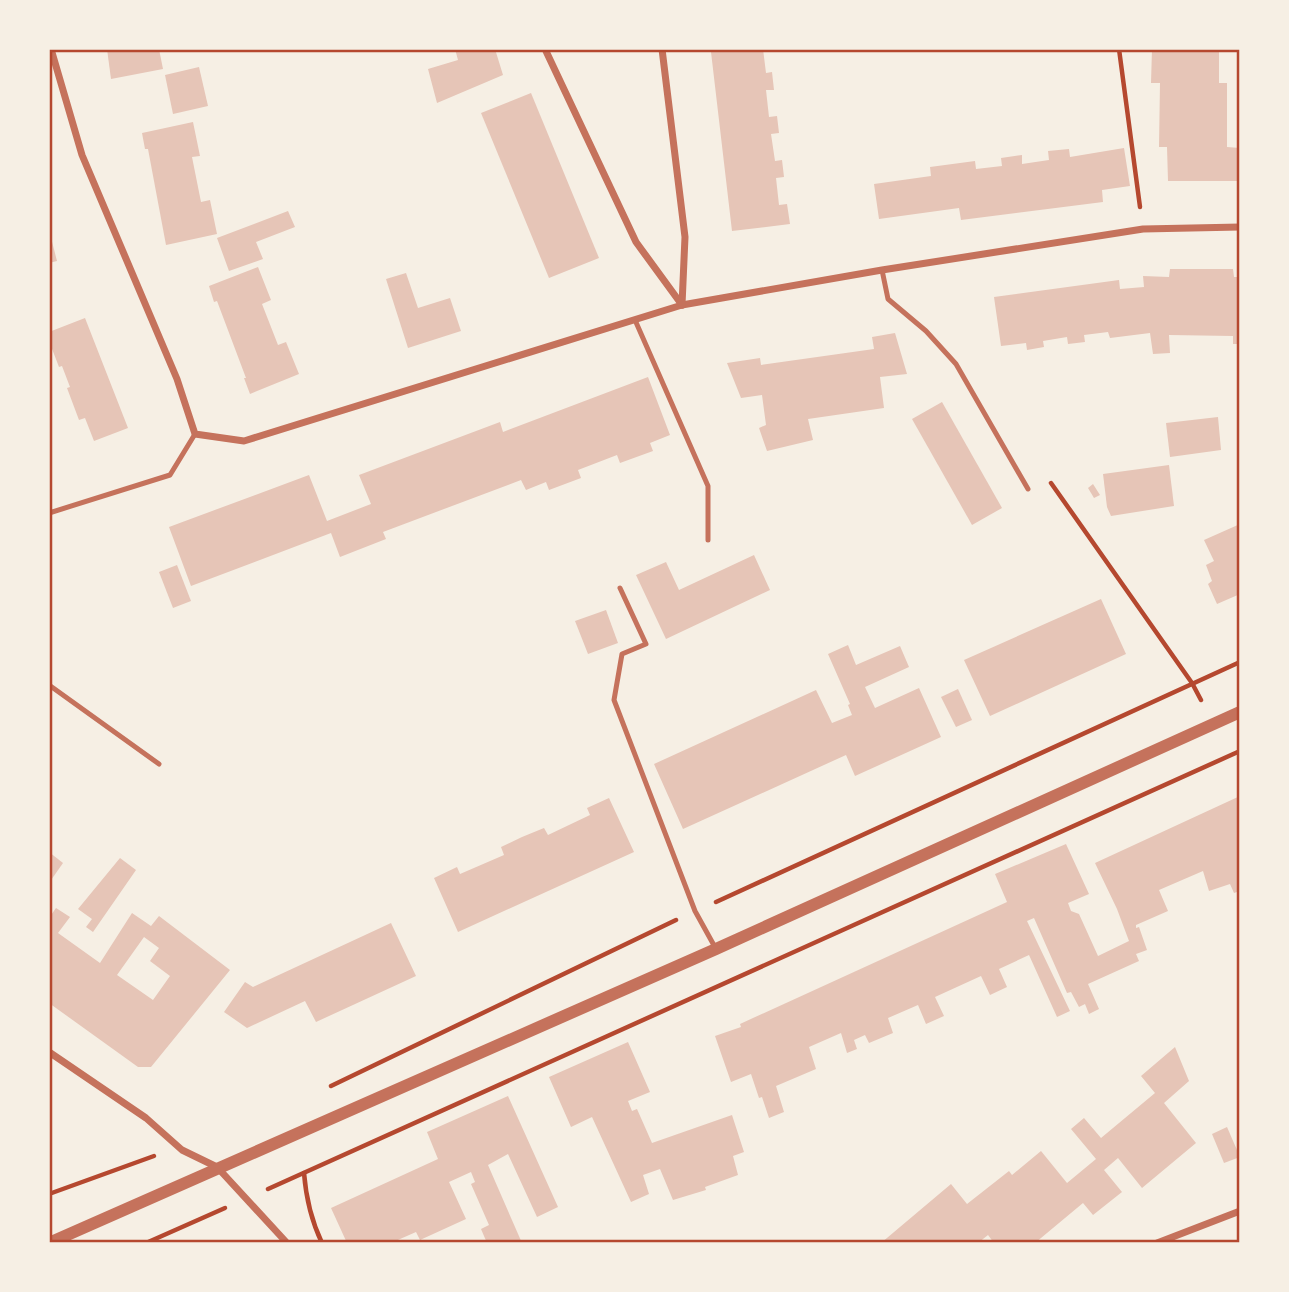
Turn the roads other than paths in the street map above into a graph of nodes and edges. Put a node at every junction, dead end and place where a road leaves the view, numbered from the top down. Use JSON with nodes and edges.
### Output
{"nodes":[{"id":1,"x":51,"y":49,"type":"edge"},
{"id":2,"x":545,"y":49,"type":"edge"},
{"id":3,"x":662,"y":49,"type":"edge"},
{"id":4,"x":1240,"y":227,"type":"edge"},
{"id":5,"x":882,"y":270,"type":"junction"},
{"id":6,"x":682,"y":305,"type":"junction"},
{"id":7,"x":635,"y":320,"type":"junction"},
{"id":8,"x":195,"y":434,"type":"junction"},
{"id":9,"x":1028,"y":489,"type":"road end"},
{"id":10,"x":49,"y":513,"type":"edge"},
{"id":11,"x":708,"y":540,"type":"dead end"},
{"id":12,"x":620,"y":588,"type":"dead end"},
{"id":13,"x":49,"y":685,"type":"edge"},
{"id":14,"x":1240,"y":712,"type":"edge"},
{"id":15,"x":159,"y":764,"type":"dead end"},
{"id":16,"x":716,"y":949,"type":"junction"},
{"id":17,"x":49,"y":1052,"type":"edge"},
{"id":18,"x":217,"y":1167,"type":"junction"},
{"id":19,"x":1240,"y":1211,"type":"edge"},
{"id":20,"x":49,"y":1243,"type":"edge"},
{"id":21,"x":287,"y":1243,"type":"edge"},
{"id":22,"x":1157,"y":1243,"type":"edge"}],
"edges":[{"from":1,"to":8,"type":"street"},
{"from":2,"to":6,"type":"street"},
{"from":3,"to":6,"type":"street"},
{"from":4,"to":5,"type":"street"},
{"from":5,"to":6,"type":"street"},
{"from":5,"to":9,"type":"lane"},
{"from":6,"to":7,"type":"street"},
{"from":7,"to":8,"type":"street"},
{"from":7,"to":11,"type":"lane"},
{"from":8,"to":10,"type":"lane"},
{"from":12,"to":16,"type":"lane"},
{"from":13,"to":15,"type":"lane"},
{"from":14,"to":16,"type":"street"},
{"from":16,"to":18,"type":"street"},
{"from":17,"to":18,"type":"street"},
{"from":18,"to":20,"type":"street"},
{"from":18,"to":21,"type":"street"},
{"from":19,"to":22,"type":"street"}]}
